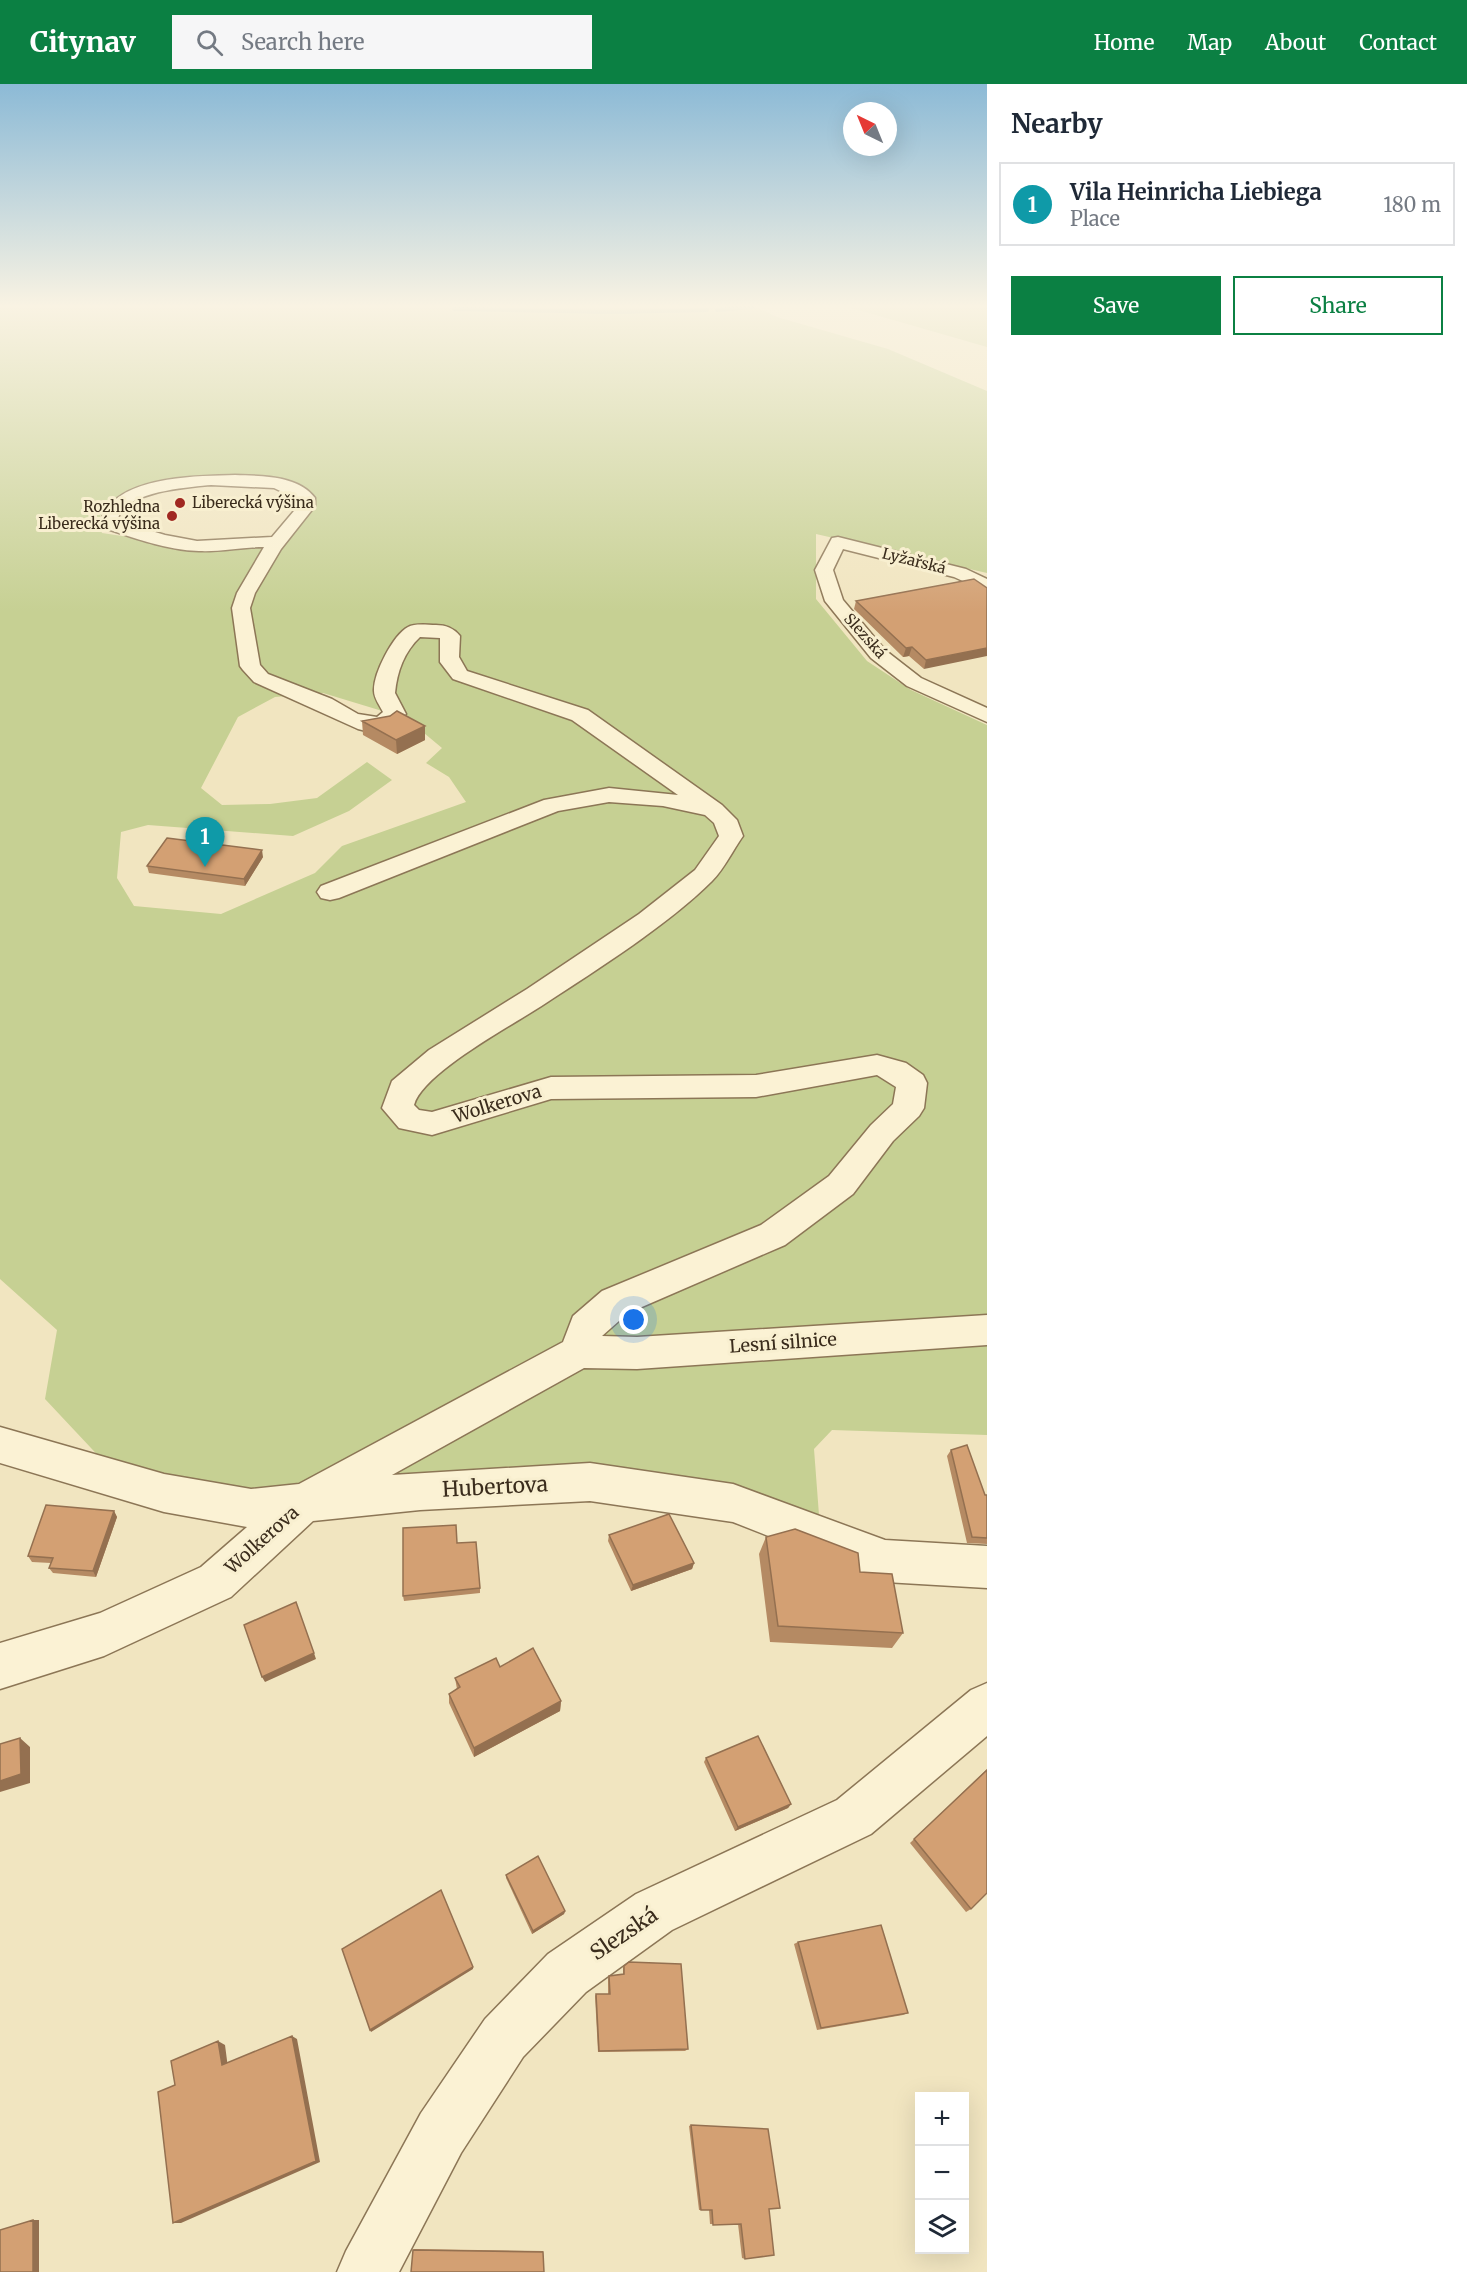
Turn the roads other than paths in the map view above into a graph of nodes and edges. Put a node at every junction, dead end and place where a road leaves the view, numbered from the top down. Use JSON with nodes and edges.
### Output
{"nodes":[{"id":1,"x":838,"y":542,"type":"joint"},
{"id":2,"x":276,"y":543,"type":"junction"},
{"id":3,"x":987,"y":586,"type":"edge"},
{"id":4,"x":987,"y":716,"type":"edge"},
{"id":5,"x":714,"y":810,"type":"junction"},
{"id":6,"x":330,"y":892,"type":"dead end"},
{"id":7,"x":987,"y":1330,"type":"edge"},
{"id":8,"x":579,"y":1352,"type":"junction"},
{"id":9,"x":0,"y":1445,"type":"edge"},
{"id":10,"x":303,"y":1503,"type":"junction"},
{"id":11,"x":987,"y":1567,"type":"edge"},
{"id":12,"x":0,"y":1666,"type":"edge"},
{"id":13,"x":987,"y":1706,"type":"edge"},
{"id":14,"x":367,"y":2272,"type":"edge"}],
"edges":[{"from":1,"to":3,"type":"street","name":"Lyžařská"},
{"from":1,"to":4,"type":"street","name":"Slezská"},
{"from":2,"to":2,"type":"street","name":"Wolkerova"},
{"from":2,"to":5,"type":"street","name":"Wolkerova"},
{"from":5,"to":6,"type":"street"},
{"from":5,"to":8,"type":"street","name":"Wolkerova"},
{"from":7,"to":8,"type":"street","name":"Lesní silnice"},
{"from":8,"to":10,"type":"street","name":"Wolkerova"},
{"from":9,"to":10,"type":"street","name":"Hubertova"},
{"from":10,"to":11,"type":"street","name":"Hubertova"},
{"from":10,"to":12,"type":"street","name":"Wolkerova"},
{"from":13,"to":14,"type":"street","name":"Slezská"}]}
